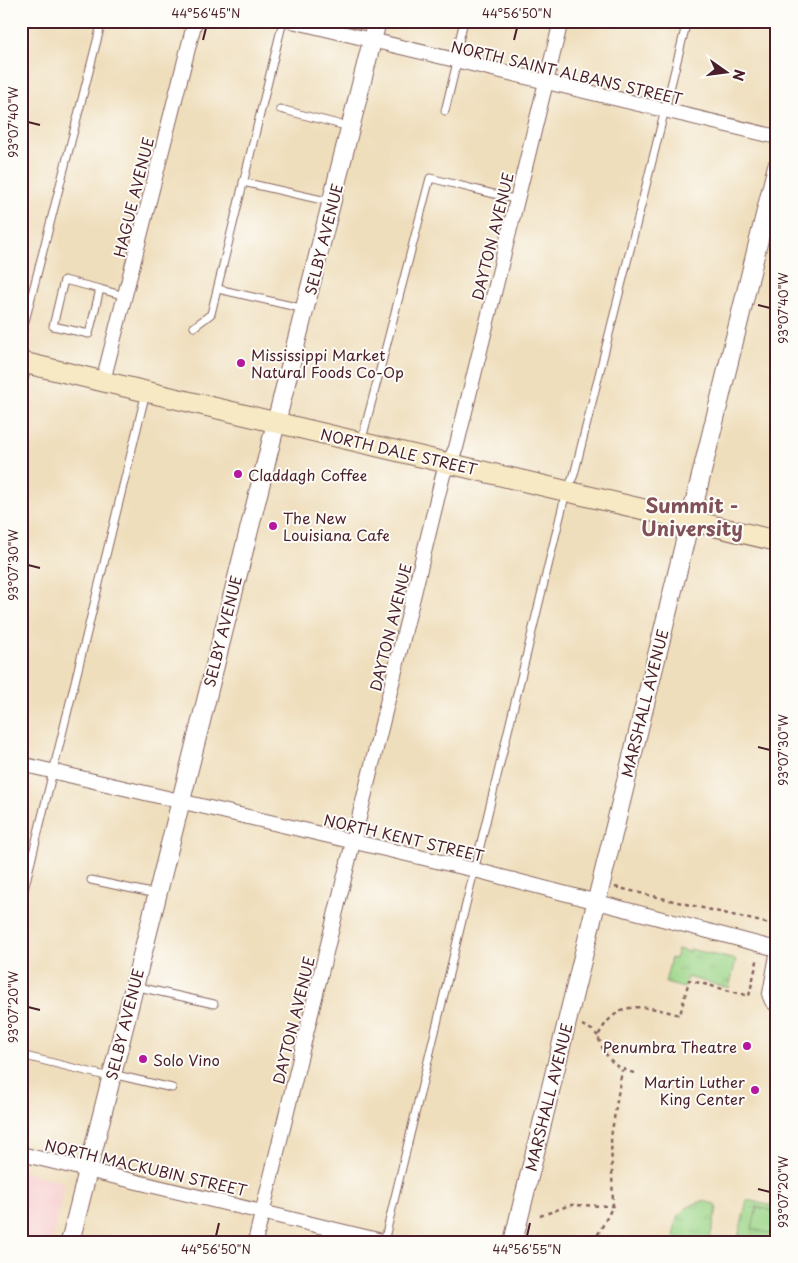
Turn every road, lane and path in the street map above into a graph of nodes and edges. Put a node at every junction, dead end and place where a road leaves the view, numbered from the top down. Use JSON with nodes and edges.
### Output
{"nodes":[{"id":1,"x":102,"y":21,"type":"edge"},
{"id":2,"x":194,"y":21,"type":"edge"},
{"id":3,"x":283,"y":21,"type":"edge"},
{"id":4,"x":292,"y":21,"type":"edge"},
{"id":5,"x":377,"y":21,"type":"edge"},
{"id":6,"x":464,"y":21,"type":"edge"},
{"id":7,"x":561,"y":21,"type":"edge"},
{"id":8,"x":687,"y":21,"type":"edge"},
{"id":9,"x":372,"y":41,"type":"junction"},
{"id":10,"x":456,"y":62,"type":"junction"},
{"id":11,"x":545,"y":83,"type":"junction"},
{"id":12,"x":280,"y":109,"type":"dead end"},
{"id":13,"x":445,"y":111,"type":"dead end"},
{"id":14,"x":664,"y":112,"type":"junction"},
{"id":15,"x":351,"y":127,"type":"junction"},
{"id":16,"x":777,"y":137,"type":"edge"},
{"id":17,"x":777,"y":166,"type":"edge"},
{"id":18,"x":243,"y":182,"type":"junction"},
{"id":19,"x":518,"y":200,"type":"junction"},
{"id":20,"x":332,"y":202,"type":"junction"},
{"id":21,"x":218,"y":288,"type":"junction"},
{"id":22,"x":100,"y":289,"type":"junction"},
{"id":23,"x":125,"y":296,"type":"junction"},
{"id":24,"x":305,"y":309,"type":"junction"},
{"id":25,"x":194,"y":327,"type":"dead end"},
{"id":26,"x":21,"y":337,"type":"edge"},
{"id":27,"x":22,"y":367,"type":"edge"},
{"id":28,"x":104,"y":382,"type":"junction"},
{"id":29,"x":146,"y":392,"type":"junction"},
{"id":30,"x":276,"y":422,"type":"junction"},
{"id":31,"x":361,"y":442,"type":"junction"},
{"id":32,"x":449,"y":463,"type":"junction"},
{"id":33,"x":566,"y":492,"type":"junction"},
{"id":34,"x":688,"y":520,"type":"junction"},
{"id":35,"x":777,"y":541,"type":"edge"},
{"id":36,"x":21,"y":764,"type":"edge"},
{"id":37,"x":53,"y":771,"type":"junction"},
{"id":38,"x":180,"y":802,"type":"junction"},
{"id":39,"x":354,"y":842,"type":"junction"},
{"id":40,"x":476,"y":870,"type":"junction"},
{"id":41,"x":91,"y":880,"type":"dead end"},
{"id":42,"x":610,"y":885,"type":"dead end"},
{"id":43,"x":156,"y":894,"type":"junction"},
{"id":44,"x":21,"y":902,"type":"edge"},
{"id":45,"x":595,"y":902,"type":"junction"},
{"id":46,"x":777,"y":930,"type":"edge"},
{"id":47,"x":772,"y":949,"type":"edge"},
{"id":48,"x":134,"y":985,"type":"junction"},
{"id":49,"x":214,"y":1004,"type":"dead end"},
{"id":50,"x":777,"y":1010,"type":"edge"},
{"id":51,"x":566,"y":1021,"type":"junction"},
{"id":52,"x":598,"y":1036,"type":"junction"},
{"id":53,"x":21,"y":1055,"type":"edge"},
{"id":54,"x":622,"y":1070,"type":"junction"},
{"id":55,"x":634,"y":1073,"type":"dead end"},
{"id":56,"x":111,"y":1075,"type":"junction"},
{"id":57,"x":172,"y":1088,"type":"dead end"},
{"id":58,"x":21,"y":1154,"type":"edge"},
{"id":59,"x":87,"y":1171,"type":"junction"},
{"id":60,"x":613,"y":1206,"type":"junction"},
{"id":61,"x":263,"y":1212,"type":"junction"},
{"id":62,"x":540,"y":1216,"type":"dead end"},
{"id":63,"x":70,"y":1242,"type":"edge"},
{"id":64,"x":255,"y":1242,"type":"edge"},
{"id":65,"x":385,"y":1242,"type":"edge"},
{"id":66,"x":513,"y":1242,"type":"edge"},
{"id":67,"x":594,"y":1242,"type":"edge"}],
"edges":[{"from":1,"to":26,"type":"lane"},
{"from":2,"to":23,"type":"street","name":"HAGUE AVENUE"},
{"from":3,"to":18,"type":"lane"},
{"from":4,"to":9,"type":"street","name":"NORTH SAINT ALBANS STREET"},
{"from":5,"to":9,"type":"street","name":"SELBY AVENUE"},
{"from":6,"to":10,"type":"lane"},
{"from":7,"to":11,"type":"street","name":"DAYTON AVENUE"},
{"from":8,"to":14,"type":"lane"},
{"from":9,"to":10,"type":"street","name":"NORTH SAINT ALBANS STREET"},
{"from":9,"to":15,"type":"street","name":"SELBY AVENUE"},
{"from":10,"to":11,"type":"street","name":"NORTH SAINT ALBANS STREET"},
{"from":10,"to":13,"type":"lane"},
{"from":11,"to":14,"type":"street","name":"NORTH SAINT ALBANS STREET"},
{"from":11,"to":19,"type":"street","name":"DAYTON AVENUE"},
{"from":12,"to":15,"type":"lane"},
{"from":14,"to":16,"type":"street","name":"NORTH SAINT ALBANS STREET"},
{"from":14,"to":33,"type":"lane"},
{"from":15,"to":20,"type":"street","name":"SELBY AVENUE"},
{"from":17,"to":34,"type":"street","name":"MARSHALL AVENUE"},
{"from":18,"to":20,"type":"lane"},
{"from":18,"to":21,"type":"lane"},
{"from":19,"to":31,"type":"lane"},
{"from":19,"to":32,"type":"street","name":"DAYTON AVENUE"},
{"from":20,"to":24,"type":"street","name":"SELBY AVENUE"},
{"from":21,"to":24,"type":"lane"},
{"from":21,"to":25,"type":"lane"},
{"from":22,"to":22,"type":"lane"},
{"from":22,"to":23,"type":"lane"},
{"from":23,"to":28,"type":"street","name":"HAGUE AVENUE"},
{"from":24,"to":30,"type":"street","name":"SELBY AVENUE"},
{"from":27,"to":28,"type":"main road","name":"NORTH DALE STREET"},
{"from":28,"to":29,"type":"main road","name":"NORTH DALE STREET"},
{"from":29,"to":30,"type":"main road","name":"NORTH DALE STREET"},
{"from":29,"to":37,"type":"lane"},
{"from":30,"to":31,"type":"main road","name":"NORTH DALE STREET"},
{"from":30,"to":38,"type":"street","name":"SELBY AVENUE"},
{"from":31,"to":32,"type":"main road","name":"NORTH DALE STREET"},
{"from":32,"to":33,"type":"main road","name":"NORTH DALE STREET"},
{"from":32,"to":39,"type":"street","name":"DAYTON AVENUE"},
{"from":33,"to":34,"type":"main road","name":"NORTH DALE STREET"},
{"from":33,"to":40,"type":"lane"},
{"from":34,"to":35,"type":"main road","name":"NORTH DALE STREET"},
{"from":34,"to":45,"type":"street","name":"MARSHALL AVENUE"},
{"from":36,"to":37,"type":"street","name":"NORTH KENT STREET"},
{"from":37,"to":38,"type":"street","name":"NORTH KENT STREET"},
{"from":37,"to":44,"type":"lane"},
{"from":38,"to":39,"type":"street","name":"NORTH KENT STREET"},
{"from":38,"to":43,"type":"street","name":"SELBY AVENUE"},
{"from":39,"to":40,"type":"street","name":"NORTH KENT STREET"},
{"from":39,"to":61,"type":"street","name":"DAYTON AVENUE"},
{"from":40,"to":45,"type":"street","name":"NORTH KENT STREET"},
{"from":40,"to":65,"type":"lane"},
{"from":41,"to":43,"type":"lane"},
{"from":42,"to":46,"type":"path"},
{"from":43,"to":48,"type":"street","name":"SELBY AVENUE"},
{"from":45,"to":47,"type":"street","name":"NORTH KENT STREET"},
{"from":45,"to":51,"type":"street","name":"MARSHALL AVENUE"},
{"from":47,"to":50,"type":"lane"},
{"from":47,"to":52,"type":"path"},
{"from":48,"to":49,"type":"lane"},
{"from":48,"to":56,"type":"street","name":"SELBY AVENUE"},
{"from":51,"to":52,"type":"path"},
{"from":51,"to":66,"type":"street","name":"MARSHALL AVENUE"},
{"from":52,"to":54,"type":"path"},
{"from":53,"to":56,"type":"lane"},
{"from":54,"to":55,"type":"path"},
{"from":54,"to":60,"type":"path"},
{"from":56,"to":57,"type":"lane"},
{"from":56,"to":59,"type":"street","name":"SELBY AVENUE"},
{"from":58,"to":59,"type":"street","name":"NORTH MACKUBIN STREET"},
{"from":59,"to":61,"type":"street","name":"NORTH MACKUBIN STREET"},
{"from":59,"to":63,"type":"street","name":"SELBY AVENUE"},
{"from":60,"to":62,"type":"path"},
{"from":60,"to":67,"type":"path"},
{"from":61,"to":64,"type":"street","name":"DAYTON AVENUE"},
{"from":61,"to":65,"type":"street","name":"NORTH MACKUBIN STREET"}]}
